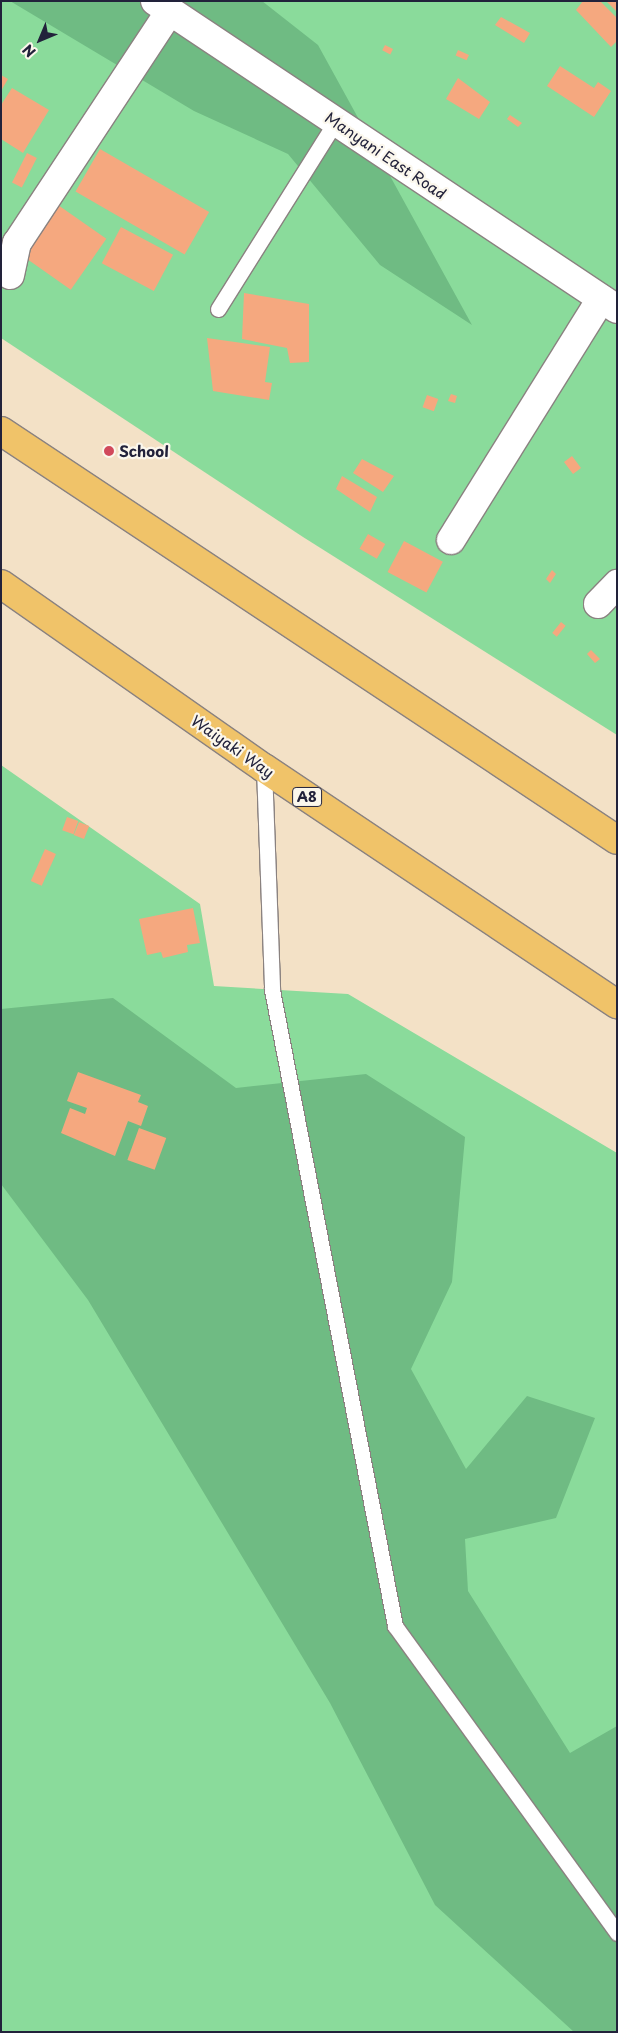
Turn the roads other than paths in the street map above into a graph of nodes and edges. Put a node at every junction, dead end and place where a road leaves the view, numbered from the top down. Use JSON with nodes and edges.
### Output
{"nodes":[{"id":1,"x":162,"y":6,"type":"edge"},
{"id":2,"x":336,"y":121,"type":"junction"},
{"id":3,"x":10,"y":275,"type":"dead end"},
{"id":4,"x":609,"y":304,"type":"edge"},
{"id":5,"x":218,"y":309,"type":"dead end"},
{"id":6,"x":1,"y":431,"type":"edge"},
{"id":7,"x":451,"y":540,"type":"dead end"},
{"id":8,"x":1,"y":584,"type":"edge"},
{"id":9,"x":617,"y":584,"type":"edge"},
{"id":10,"x":598,"y":604,"type":"dead end"},
{"id":11,"x":264,"y":768,"type":"junction"},
{"id":12,"x":617,"y":840,"type":"edge"},
{"id":13,"x":617,"y":1004,"type":"edge"},
{"id":14,"x":617,"y":1933,"type":"edge"}],
"edges":[{"from":1,"to":2,"type":"street","name":"Manyani East Road"},
{"from":1,"to":3,"type":"street"},
{"from":2,"to":4,"type":"street","name":"Manyani East Road"},
{"from":2,"to":5,"type":"lane"},
{"from":4,"to":7,"type":"street"},
{"from":6,"to":12,"type":"highway"},
{"from":8,"to":11,"type":"highway","name":"Waiyaki Way","number":"A8"},
{"from":9,"to":10,"type":"street"},
{"from":11,"to":13,"type":"highway","name":"Waiyaki Way","number":"A8"},
{"from":11,"to":14,"type":"lane"}]}
